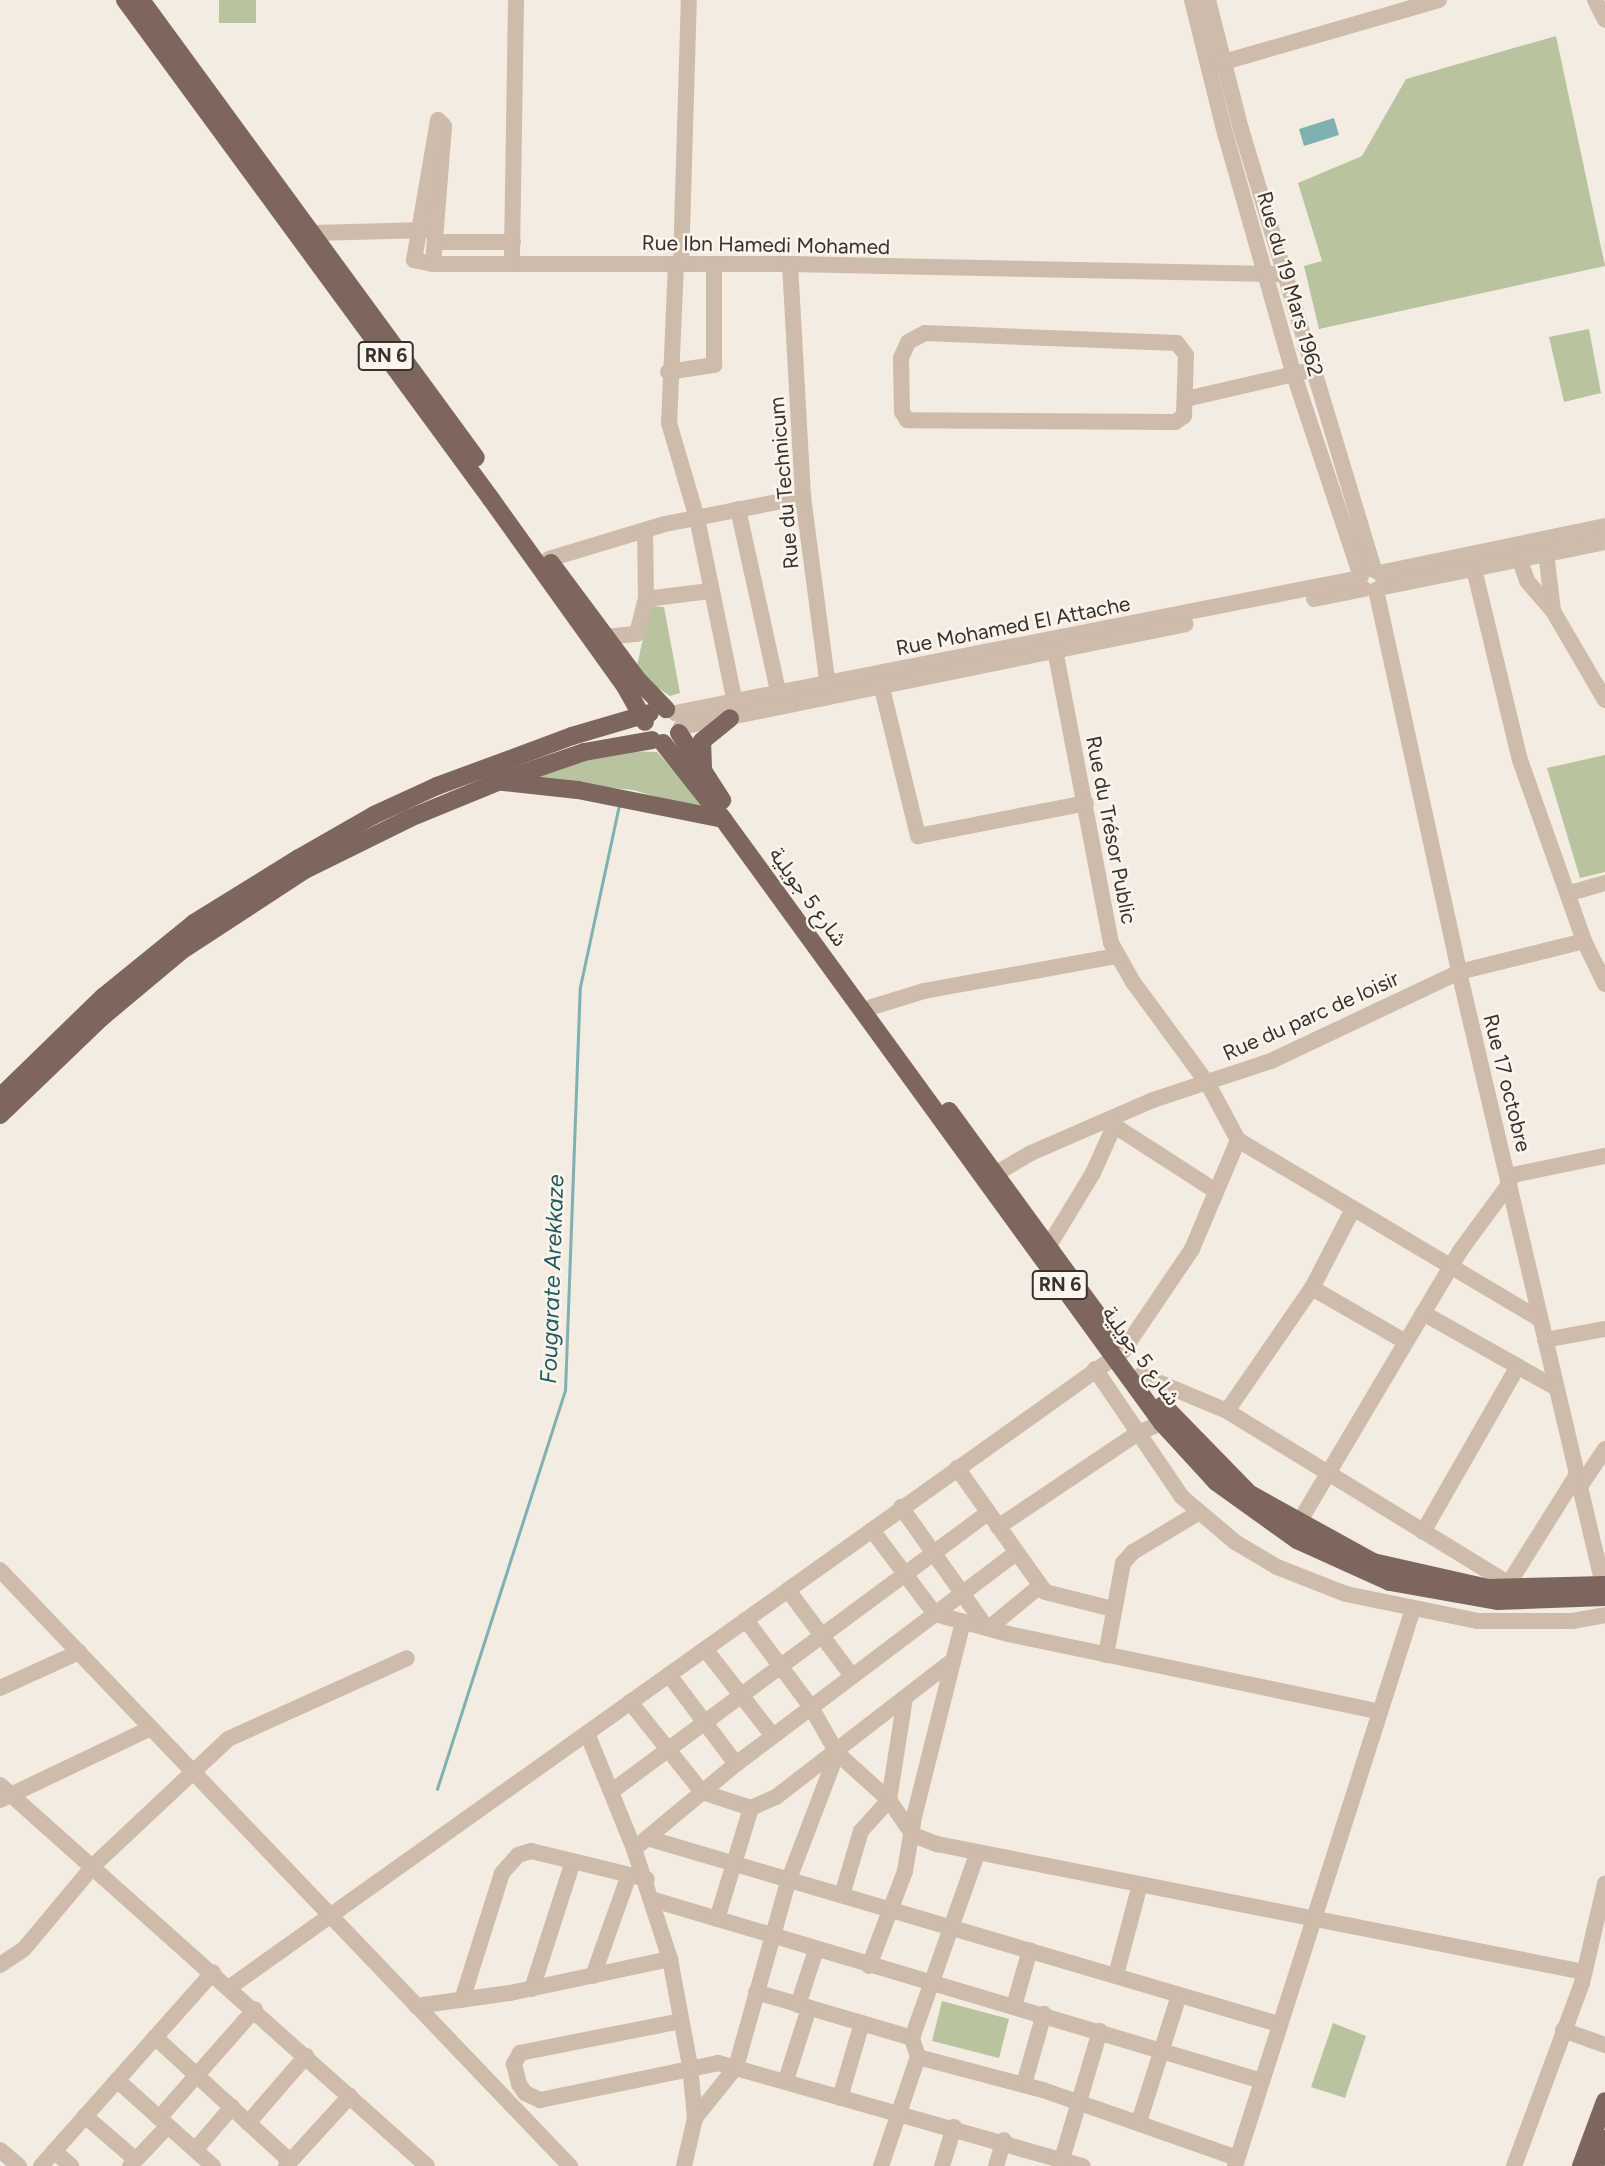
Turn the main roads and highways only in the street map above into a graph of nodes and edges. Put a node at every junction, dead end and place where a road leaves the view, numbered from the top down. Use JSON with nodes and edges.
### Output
{"nodes":[{"id":1,"x":125,"y":0,"type":"edge"},
{"id":2,"x":141,"y":0,"type":"edge"},
{"id":3,"x":625,"y":686,"type":"junction"},
{"id":4,"x":732,"y":711,"type":"road end"},
{"id":5,"x":662,"y":719,"type":"junction"},
{"id":6,"x":610,"y":725,"type":"junction"},
{"id":7,"x":658,"y":742,"type":"junction"},
{"id":8,"x":704,"y":771,"type":"junction"},
{"id":9,"x":496,"y":773,"type":"junction"},
{"id":10,"x":441,"y":794,"type":"junction"},
{"id":11,"x":723,"y":819,"type":"junction"},
{"id":12,"x":832,"y":960,"type":"junction"},
{"id":13,"x":0,"y":1097,"type":"edge"},
{"id":14,"x":0,"y":1115,"type":"edge"},
{"id":15,"x":990,"y":1176,"type":"junction"},
{"id":16,"x":1118,"y":1354,"type":"junction"},
{"id":17,"x":1604,"y":1590,"type":"edge"},
{"id":18,"x":1605,"y":2101,"type":"edge"},
{"id":19,"x":1601,"y":2147,"type":"edge"},
{"id":20,"x":1581,"y":2166,"type":"edge"}],
"edges":[{"from":1,"to":3,"type":"main road","number":"RN 6"},
{"from":2,"to":5,"type":"main road","number":"RN 6"},
{"from":3,"to":5,"type":"main road","number":"RN 6"},
{"from":3,"to":6,"type":"main road"},
{"from":4,"to":8,"type":"main road"},
{"from":5,"to":6,"type":"main road"},
{"from":5,"to":7,"type":"main road","name":"شارع 5 جويلية"},
{"from":5,"to":7,"type":"main road"},
{"from":5,"to":8,"type":"main road","name":"شارع 5 جويلية","number":"RN 6"},
{"from":6,"to":9,"type":"main road"},
{"from":7,"to":9,"type":"main road"},
{"from":7,"to":11,"type":"main road","name":"شارع 5 جويلية","number":"RN 6"},
{"from":8,"to":12,"type":"main road","name":"شارع 5 جويلية","number":"RN 6"},
{"from":9,"to":10,"type":"main road"},
{"from":9,"to":11,"type":"main road"},
{"from":10,"to":13,"type":"main road"},
{"from":10,"to":14,"type":"main road"},
{"from":11,"to":12,"type":"main road","name":"شارع 5 جويلية","number":"RN 6"},
{"from":12,"to":15,"type":"main road","name":"شارع 5 جويلية","number":"RN 6"},
{"from":12,"to":15,"type":"main road","name":"شارع 5 جويلية","number":"RN 6"},
{"from":15,"to":16,"type":"main road","name":"شارع 5 جويلية","number":"RN 6"},
{"from":15,"to":16,"type":"main road","name":"شارع 5 جويلية","number":"RN 6"},
{"from":16,"to":17,"type":"main road","name":"شارع 5 جويلية","number":"RN 6"},
{"from":16,"to":17,"type":"main road","name":"شارع 5 جويلية","number":"RN 6"},
{"from":18,"to":19,"type":"main road"},
{"from":19,"to":20,"type":"main road"}]}
